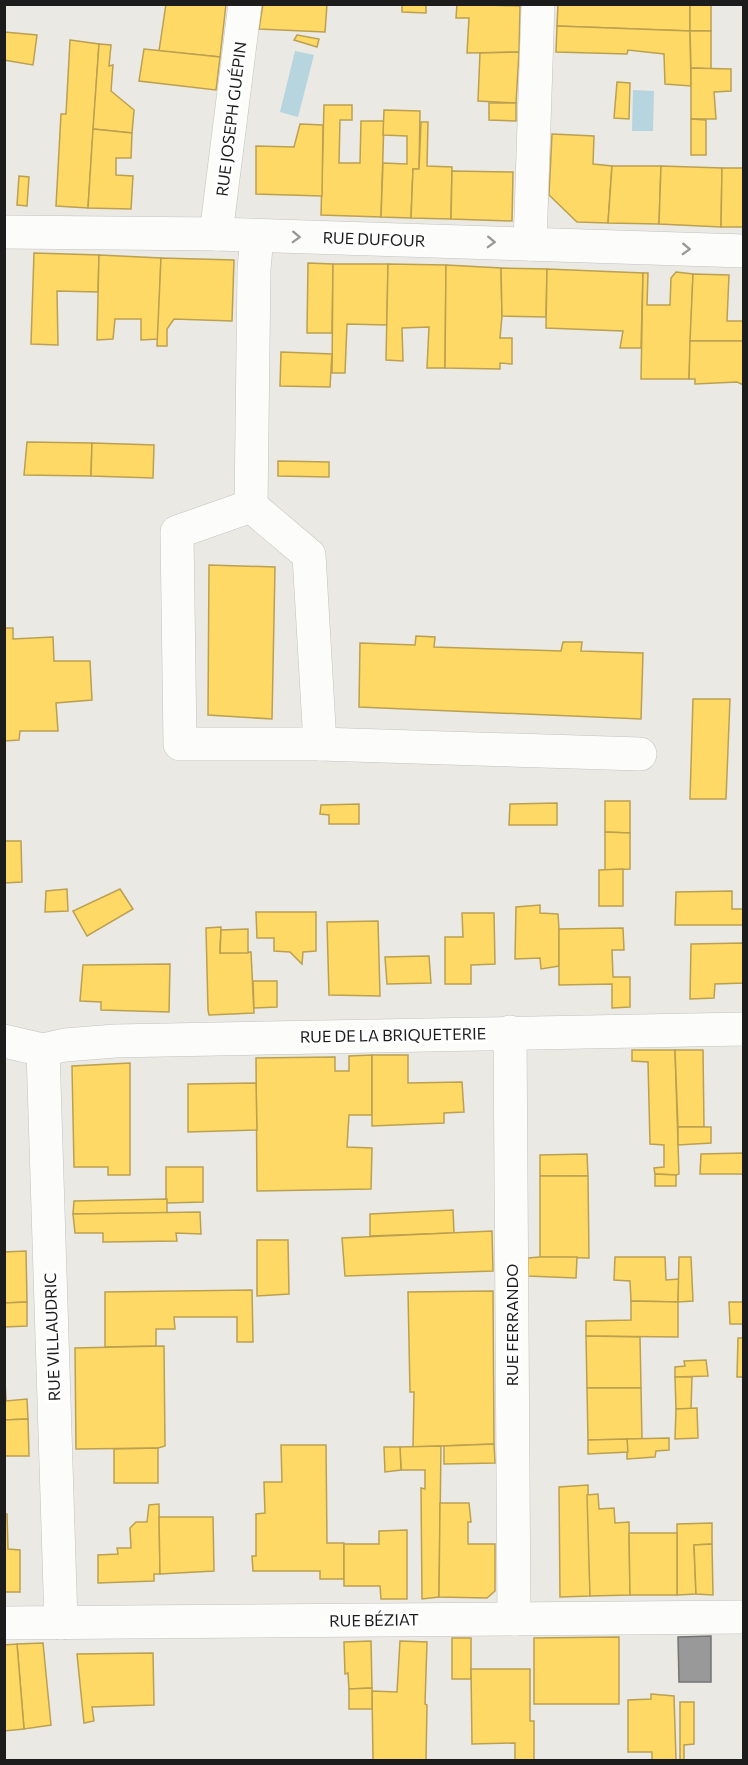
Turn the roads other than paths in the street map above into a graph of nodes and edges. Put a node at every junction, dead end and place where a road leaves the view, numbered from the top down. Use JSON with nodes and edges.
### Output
{"nodes":[{"id":1,"x":245,"y":4,"type":"edge"},
{"id":2,"x":538,"y":4,"type":"edge"},
{"id":3,"x":4,"y":232,"type":"edge"},
{"id":4,"x":216,"y":234,"type":"junction"},
{"id":5,"x":257,"y":236,"type":"junction"},
{"id":6,"x":530,"y":244,"type":"junction"},
{"id":7,"x":744,"y":251,"type":"edge"},
{"id":8,"x":251,"y":506,"type":"junction"},
{"id":9,"x":320,"y":744,"type":"junction"},
{"id":10,"x":640,"y":754,"type":"dead end"},
{"id":11,"x":744,"y":1029,"type":"edge"},
{"id":12,"x":510,"y":1032,"type":"junction"},
{"id":13,"x":4,"y":1041,"type":"edge"},
{"id":14,"x":43,"y":1050,"type":"junction"},
{"id":15,"x":744,"y":1617,"type":"edge"},
{"id":16,"x":514,"y":1619,"type":"junction"},
{"id":17,"x":4,"y":1623,"type":"edge"},
{"id":18,"x":61,"y":1623,"type":"junction"}],
"edges":[{"from":1,"to":4,"type":"street","name":"RUE JOSEPH GUÉPIN"},
{"from":2,"to":6,"type":"street"},
{"from":3,"to":4,"type":"street","name":"RUE DUFOUR"},
{"from":4,"to":5,"type":"street","name":"RUE DUFOUR"},
{"from":5,"to":6,"type":"street","name":"RUE DUFOUR","one_way":true},
{"from":5,"to":8,"type":"street"},
{"from":6,"to":7,"type":"street","name":"RUE DUFOUR","one_way":true},
{"from":8,"to":9,"type":"street"},
{"from":8,"to":9,"type":"street"},
{"from":9,"to":10,"type":"street"},
{"from":11,"to":12,"type":"street","name":"RUE DE LA BRIQUETERIE"},
{"from":12,"to":14,"type":"street","name":"RUE DE LA BRIQUETERIE"},
{"from":12,"to":16,"type":"street","name":"RUE FERRANDO"},
{"from":13,"to":14,"type":"street"},
{"from":14,"to":18,"type":"street","name":"RUE VILLAUDRIC"},
{"from":15,"to":16,"type":"street","name":"RUE BÉZIAT"},
{"from":16,"to":18,"type":"street","name":"RUE BÉZIAT"},
{"from":17,"to":18,"type":"street","name":"RUE BÉZIAT"}]}
